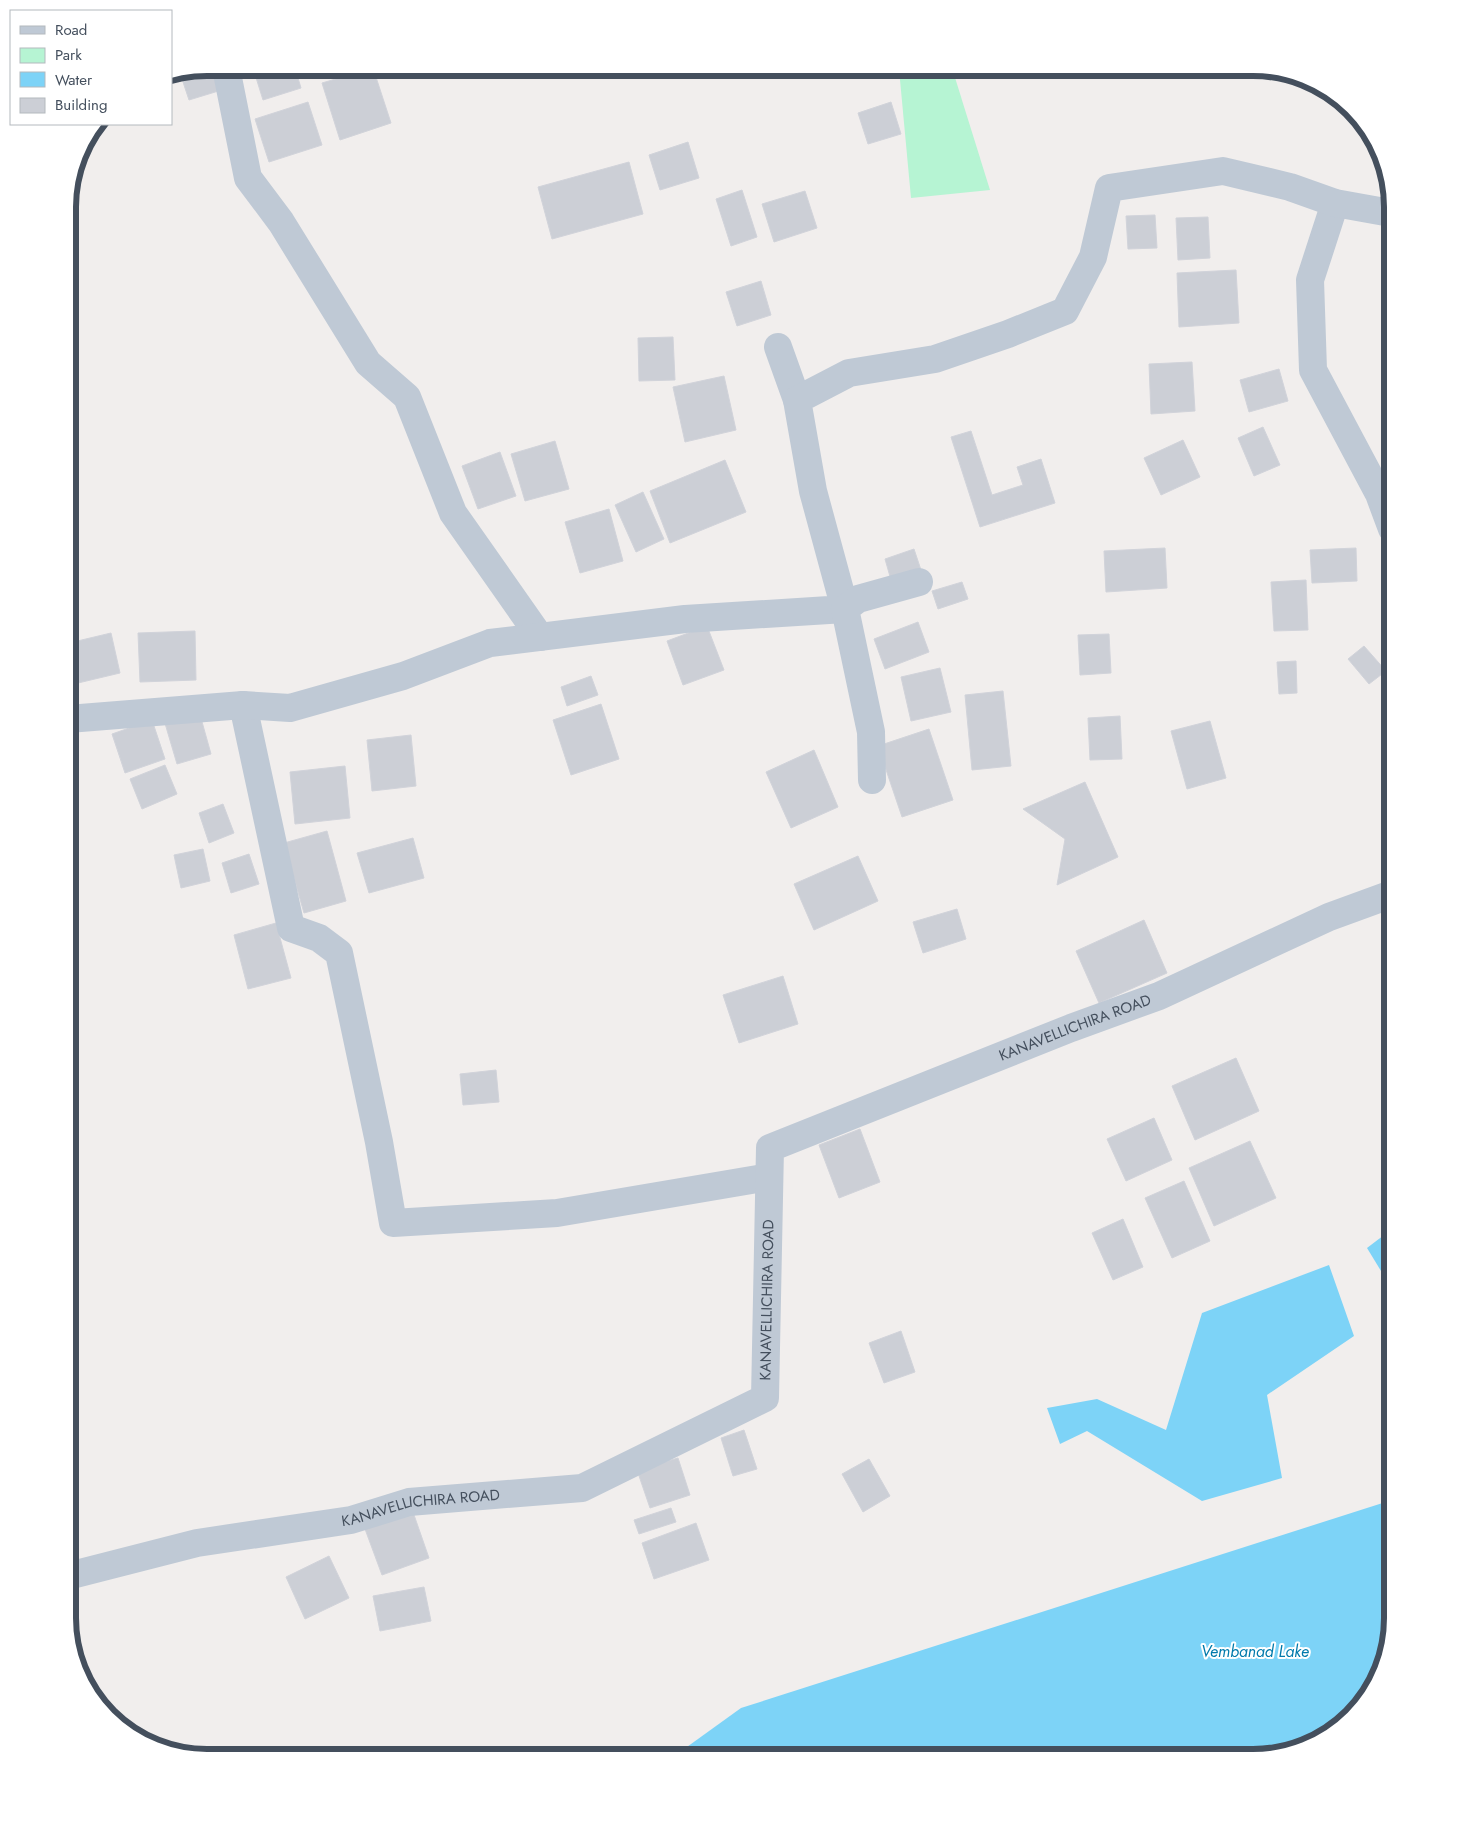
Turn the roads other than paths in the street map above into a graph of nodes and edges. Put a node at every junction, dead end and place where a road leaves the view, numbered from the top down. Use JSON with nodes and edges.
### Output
{"nodes":[{"id":1,"x":228,"y":77,"type":"edge"},
{"id":2,"x":1335,"y":203,"type":"junction"},
{"id":3,"x":1384,"y":212,"type":"edge"},
{"id":4,"x":778,"y":348,"type":"dead end"},
{"id":5,"x":797,"y":400,"type":"junction"},
{"id":6,"x":1384,"y":507,"type":"edge"},
{"id":7,"x":919,"y":582,"type":"dead end"},
{"id":8,"x":846,"y":609,"type":"junction"},
{"id":9,"x":540,"y":637,"type":"junction"},
{"id":10,"x":242,"y":706,"type":"junction"},
{"id":11,"x":77,"y":718,"type":"edge"},
{"id":12,"x":872,"y":780,"type":"dead end"},
{"id":13,"x":1384,"y":897,"type":"edge"},
{"id":14,"x":770,"y":1177,"type":"junction"},
{"id":15,"x":76,"y":1574,"type":"edge"}],
"edges":[{"from":1,"to":9,"type":"street"},
{"from":2,"to":3,"type":"street"},
{"from":2,"to":5,"type":"street"},
{"from":2,"to":6,"type":"street"},
{"from":4,"to":5,"type":"street"},
{"from":5,"to":8,"type":"street"},
{"from":7,"to":8,"type":"street"},
{"from":8,"to":9,"type":"street"},
{"from":8,"to":12,"type":"street"},
{"from":9,"to":10,"type":"street"},
{"from":10,"to":11,"type":"street"},
{"from":10,"to":14,"type":"street"},
{"from":13,"to":14,"type":"street","name":"KANAVELLICHIRA ROAD"},
{"from":14,"to":15,"type":"street","name":"KANAVELLICHIRA ROAD"}]}
